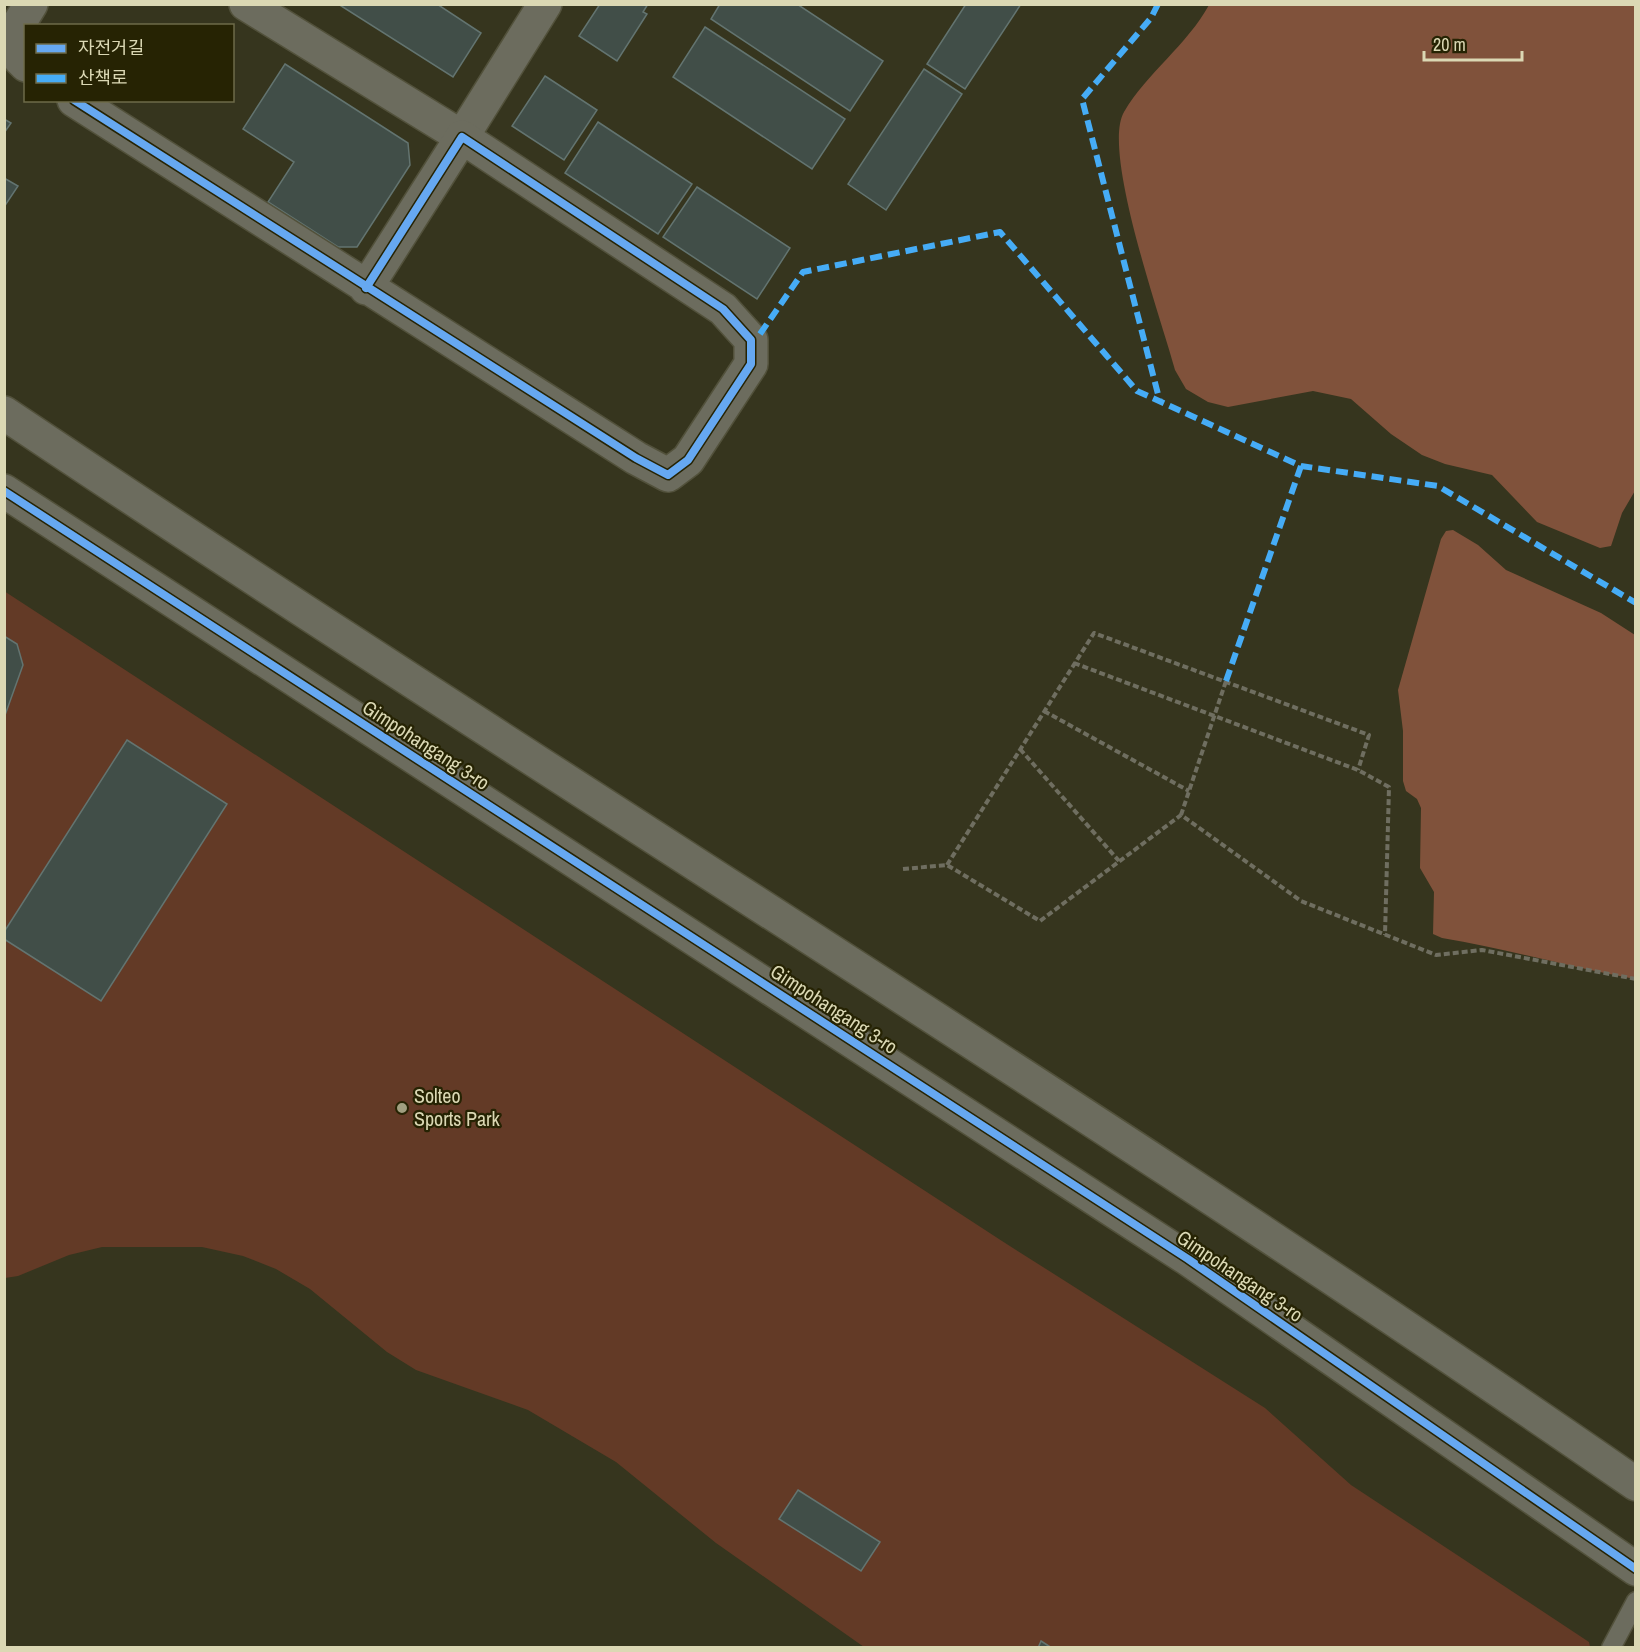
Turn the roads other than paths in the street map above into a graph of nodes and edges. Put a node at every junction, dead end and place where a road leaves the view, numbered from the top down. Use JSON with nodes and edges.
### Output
{"nodes":[{"id":1,"x":31,"y":4,"type":"edge"},
{"id":2,"x":246,"y":4,"type":"edge"},
{"id":3,"x":545,"y":4,"type":"edge"},
{"id":4,"x":24,"y":63,"type":"edge"},
{"id":5,"x":77,"y":102,"type":"edge"},
{"id":6,"x":462,"y":137,"type":"junction"},
{"id":7,"x":366,"y":288,"type":"junction"},
{"id":8,"x":4,"y":413,"type":"edge"},
{"id":9,"x":4,"y":491,"type":"edge"},
{"id":10,"x":1635,"y":1484,"type":"edge"},
{"id":11,"x":1635,"y":1569,"type":"edge"},
{"id":12,"x":1635,"y":1601,"type":"edge"},
{"id":13,"x":1611,"y":1647,"type":"edge"}],
"edges":[{"from":1,"to":4,"type":"street"},
{"from":2,"to":6,"type":"street"},
{"from":3,"to":6,"type":"street"},
{"from":5,"to":7,"type":"street"},
{"from":6,"to":7,"type":"street"},
{"from":6,"to":7,"type":"street"},
{"from":8,"to":10,"type":"street"},
{"from":9,"to":11,"type":"street","name":"Gimpohangang 3-ro"},
{"from":12,"to":13,"type":"lane"}]}
